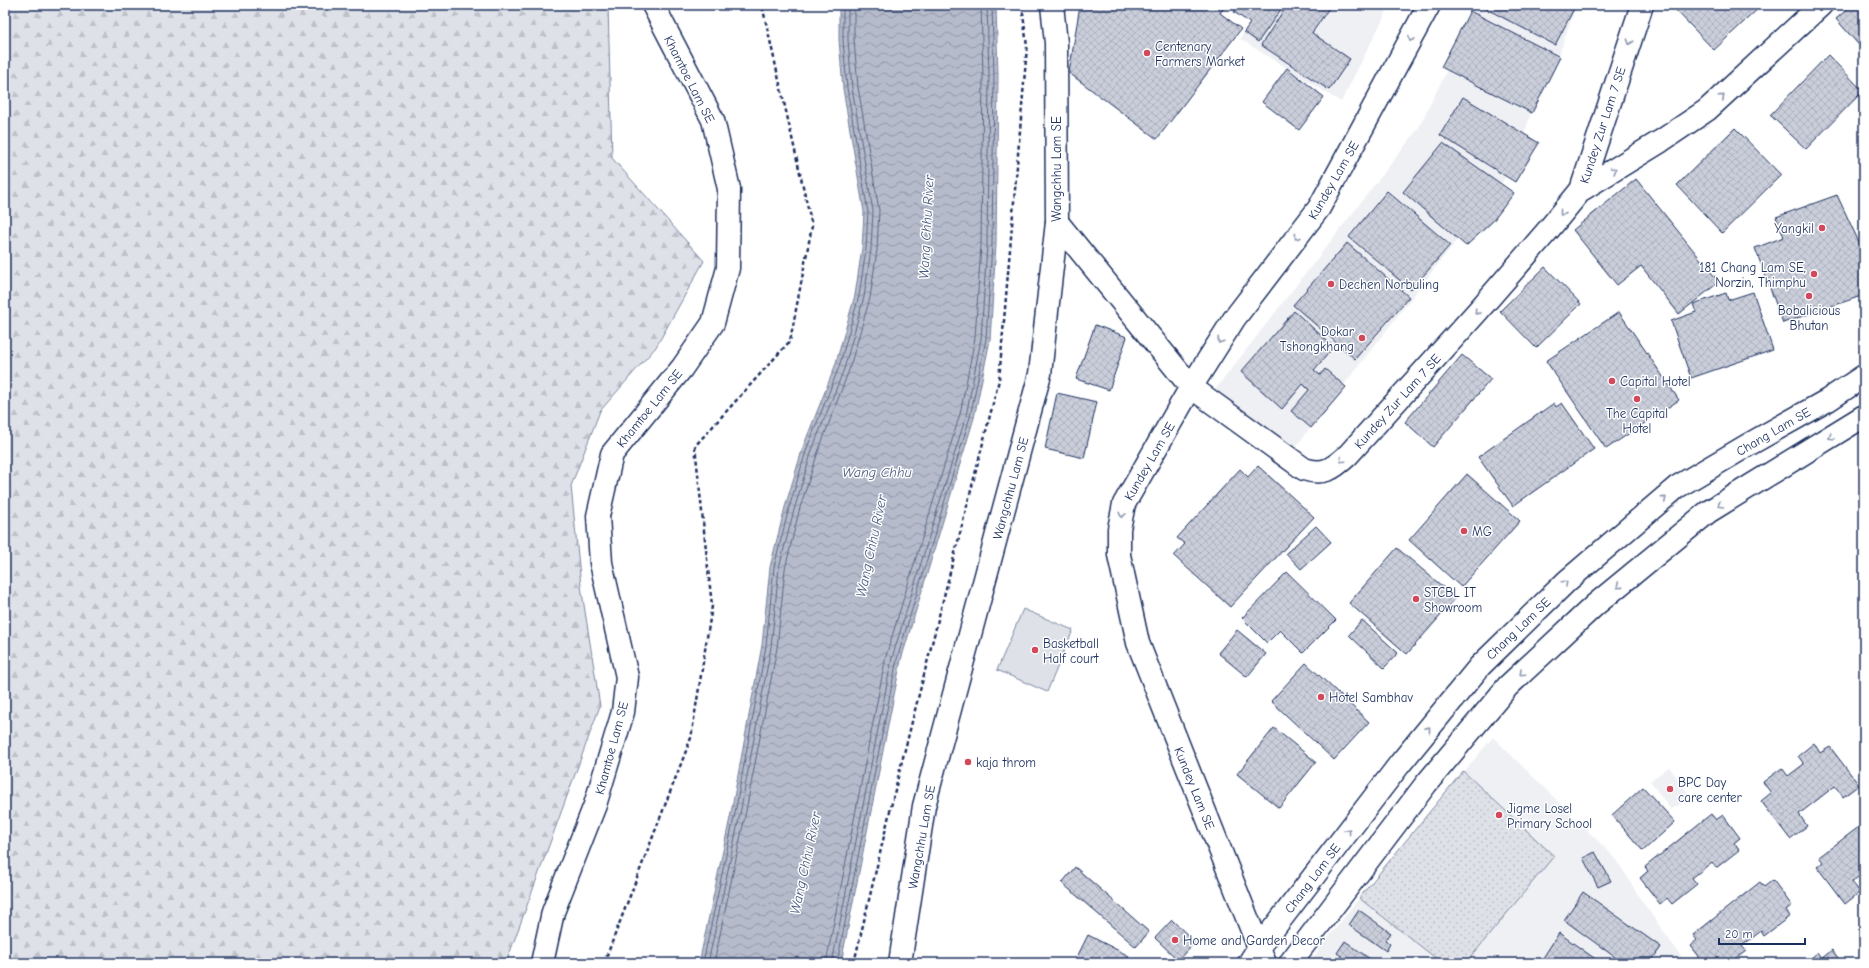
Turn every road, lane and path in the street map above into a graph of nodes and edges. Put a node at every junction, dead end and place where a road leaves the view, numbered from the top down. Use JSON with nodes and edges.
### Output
{"nodes":[{"id":1,"x":653,"y":5,"type":"edge"},
{"id":2,"x":762,"y":5,"type":"edge"},
{"id":3,"x":1022,"y":5,"type":"edge"},
{"id":4,"x":1052,"y":5,"type":"edge"},
{"id":5,"x":1429,"y":5,"type":"edge"},
{"id":6,"x":1642,"y":5,"type":"edge"},
{"id":7,"x":1821,"y":5,"type":"edge"},
{"id":8,"x":1580,"y":190,"type":"junction"},
{"id":9,"x":1057,"y":222,"type":"junction"},
{"id":10,"x":1864,"y":376,"type":"edge"},
{"id":11,"x":1191,"y":387,"type":"junction"},
{"id":12,"x":1864,"y":416,"type":"edge"},
{"id":13,"x":1257,"y":958,"type":"edge"},
{"id":14,"x":542,"y":963,"type":"edge"},
{"id":15,"x":604,"y":963,"type":"edge"},
{"id":16,"x":854,"y":963,"type":"edge"},
{"id":17,"x":900,"y":963,"type":"edge"},
{"id":18,"x":1290,"y":963,"type":"edge"}],
"edges":[{"from":1,"to":14,"type":"street","name":"Khamtoe Lam SE"},
{"from":2,"to":15,"type":"path"},
{"from":3,"to":16,"type":"path"},
{"from":4,"to":9,"type":"street","name":"Wangchhu Lam SE"},
{"from":5,"to":11,"type":"street","name":"Kundey Lam SE","one_way":true},
{"from":6,"to":8,"type":"street","name":"Kundey Zur Lam 7 SE","one_way":true},
{"from":8,"to":7,"type":"street","one_way":true},
{"from":8,"to":11,"type":"street","name":"Kundey Zur Lam 7 SE","one_way":true},
{"from":9,"to":11,"type":"street","name":"Kundey Zur Lam 7 SE"},
{"from":9,"to":17,"type":"street","name":"Wangchhu Lam SE"},
{"from":13,"to":10,"type":"street","name":"Chang Lam SE","one_way":true},
{"from":11,"to":13,"type":"street","name":"Kundey Lam SE","one_way":true},
{"from":12,"to":18,"type":"street","one_way":true}]}
